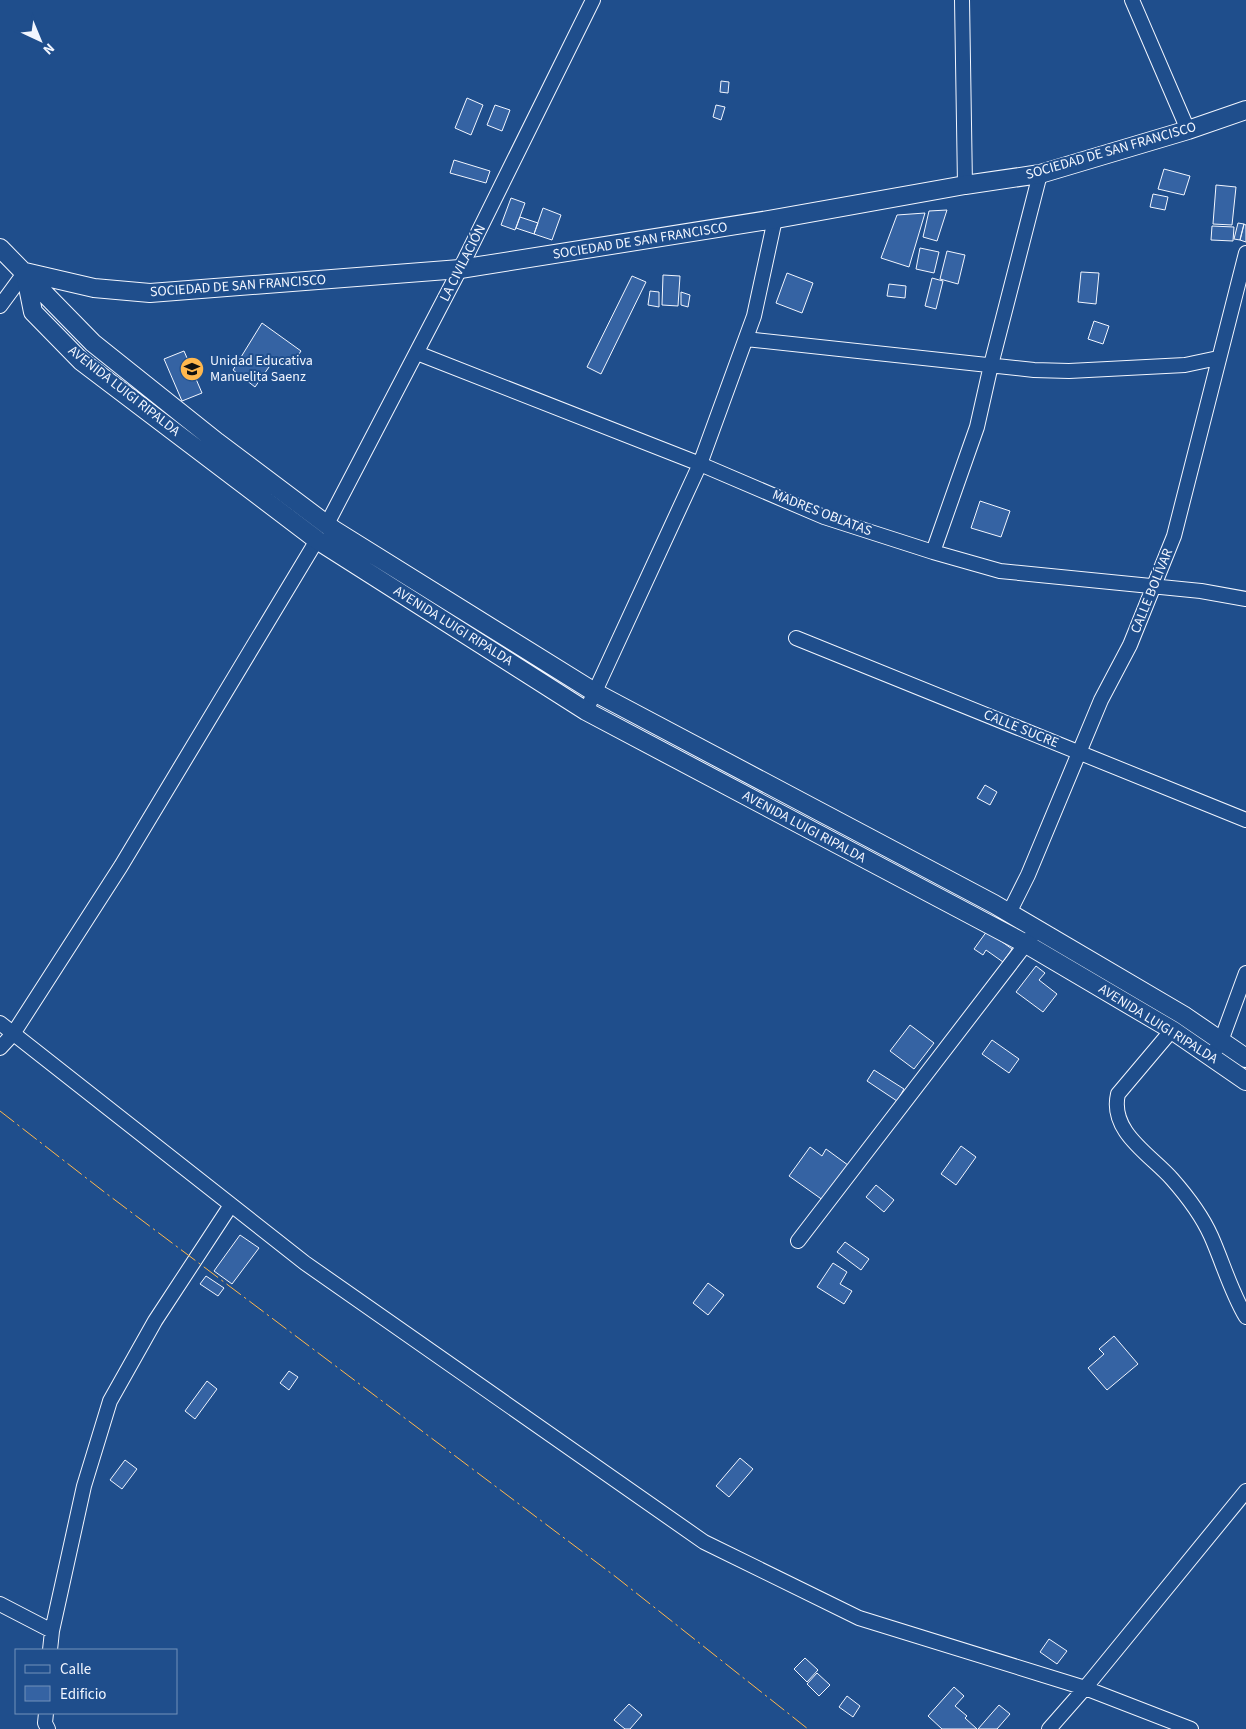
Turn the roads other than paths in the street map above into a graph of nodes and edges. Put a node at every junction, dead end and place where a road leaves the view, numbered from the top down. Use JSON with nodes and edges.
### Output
{"nodes":[{"id":1,"x":593,"y":0,"type":"edge"},
{"id":2,"x":962,"y":0,"type":"edge"},
{"id":3,"x":1132,"y":0,"type":"edge"},
{"id":4,"x":1246,"y":110,"type":"edge"},
{"id":5,"x":1188,"y":130,"type":"junction"},
{"id":6,"x":1040,"y":174,"type":"junction"},
{"id":7,"x":964,"y":184,"type":"junction"},
{"id":8,"x":775,"y":219,"type":"junction"},
{"id":9,"x":0,"y":248,"type":"edge"},
{"id":10,"x":1246,"y":252,"type":"edge"},
{"id":11,"x":460,"y":270,"type":"junction"},
{"id":12,"x":25,"y":272,"type":"junction"},
{"id":13,"x":0,"y":306,"type":"edge"},
{"id":14,"x":746,"y":339,"type":"junction"},
{"id":15,"x":417,"y":353,"type":"junction"},
{"id":16,"x":1218,"y":358,"type":"junction"},
{"id":17,"x":991,"y":365,"type":"junction"},
{"id":18,"x":700,"y":464,"type":"junction"},
{"id":19,"x":327,"y":524,"type":"junction"},
{"id":20,"x":317,"y":540,"type":"junction"},
{"id":21,"x":933,"y":552,"type":"junction"},
{"id":22,"x":1155,"y":586,"type":"junction"},
{"id":23,"x":1246,"y":600,"type":"edge"},
{"id":24,"x":796,"y":638,"type":"dead end"},
{"id":25,"x":596,"y":694,"type":"junction"},
{"id":26,"x":586,"y":711,"type":"junction"},
{"id":27,"x":1079,"y":752,"type":"junction"},
{"id":28,"x":1246,"y":820,"type":"edge"},
{"id":29,"x":1008,"y":913,"type":"junction"},
{"id":30,"x":1037,"y":929,"type":"junction"},
{"id":31,"x":1026,"y":944,"type":"junction"},
{"id":32,"x":1246,"y":973,"type":"edge"},
{"id":33,"x":0,"y":1024,"type":"edge"},
{"id":34,"x":1172,"y":1030,"type":"junction"},
{"id":35,"x":13,"y":1034,"type":"junction"},
{"id":36,"x":1221,"y":1042,"type":"junction"},
{"id":37,"x":0,"y":1048,"type":"edge"},
{"id":38,"x":1211,"y":1057,"type":"junction"},
{"id":39,"x":1246,"y":1058,"type":"edge"},
{"id":40,"x":1246,"y":1081,"type":"edge"},
{"id":41,"x":231,"y":1205,"type":"junction"},
{"id":42,"x":798,"y":1241,"type":"dead end"},
{"id":43,"x":1246,"y":1317,"type":"edge"},
{"id":44,"x":1246,"y":1491,"type":"edge"},
{"id":45,"x":0,"y":1604,"type":"edge"},
{"id":46,"x":52,"y":1631,"type":"junction"},
{"id":47,"x":50,"y":1649,"type":"edge"},
{"id":48,"x":1085,"y":1688,"type":"junction"},
{"id":49,"x":46,"y":1714,"type":"edge"},
{"id":50,"x":48,"y":1729,"type":"edge"},
{"id":51,"x":1049,"y":1729,"type":"edge"},
{"id":52,"x":1191,"y":1729,"type":"edge"}],
"edges":[{"from":1,"to":11,"type":"street","name":"LA CIVILACIÓN"},
{"from":2,"to":7,"type":"street"},
{"from":3,"to":5,"type":"street"},
{"from":4,"to":5,"type":"street","name":"SOCIEDAD DE SAN FRANCISCO"},
{"from":5,"to":6,"type":"street","name":"SOCIEDAD DE SAN FRANCISCO"},
{"from":6,"to":7,"type":"street","name":"SOCIEDAD DE SAN FRANCISCO"},
{"from":6,"to":17,"type":"street"},
{"from":7,"to":8,"type":"street","name":"SOCIEDAD DE SAN FRANCISCO"},
{"from":8,"to":11,"type":"street","name":"SOCIEDAD DE SAN FRANCISCO"},
{"from":8,"to":14,"type":"street"},
{"from":9,"to":12,"type":"street"},
{"from":10,"to":16,"type":"street","name":"CALLE BOLÍVAR"},
{"from":11,"to":12,"type":"street","name":"SOCIEDAD DE SAN FRANCISCO"},
{"from":11,"to":15,"type":"street","name":"LA CIVILACIÓN"},
{"from":12,"to":13,"type":"street"},
{"from":12,"to":19,"type":"street","name":"AVENIDA LUIGI RIPALDA"},
{"from":12,"to":20,"type":"street","name":"AVENIDA LUIGI RIPALDA"},
{"from":14,"to":17,"type":"street"},
{"from":14,"to":18,"type":"street"},
{"from":15,"to":18,"type":"street","name":"MADRES OBLATAS"},
{"from":15,"to":19,"type":"street","name":"LA CIVILACIÓN"},
{"from":16,"to":17,"type":"street"},
{"from":16,"to":22,"type":"street","name":"CALLE BOLÍVAR"},
{"from":17,"to":21,"type":"street"},
{"from":18,"to":21,"type":"street","name":"MADRES OBLATAS"},
{"from":18,"to":25,"type":"street"},
{"from":19,"to":25,"type":"street","name":"AVENIDA LUIGI RIPALDA"},
{"from":20,"to":26,"type":"street","name":"AVENIDA LUIGI RIPALDA"},
{"from":20,"to":35,"type":"street"},
{"from":21,"to":22,"type":"street","name":"MADRES OBLATAS"},
{"from":22,"to":23,"type":"street","name":"MADRES OBLATAS"},
{"from":22,"to":27,"type":"street","name":"CALLE BOLÍVAR"},
{"from":24,"to":27,"type":"street","name":"CALLE SUCRE"},
{"from":25,"to":26,"type":"street"},
{"from":25,"to":29,"type":"street","name":"AVENIDA LUIGI RIPALDA"},
{"from":26,"to":31,"type":"street","name":"AVENIDA LUIGI RIPALDA"},
{"from":27,"to":28,"type":"street","name":"CALLE SUCRE"},
{"from":27,"to":29,"type":"street","name":"CALLE BOLÍVAR"},
{"from":29,"to":30,"type":"street","name":"AVENIDA LUIGI RIPALDA"},
{"from":30,"to":31,"type":"street"},
{"from":30,"to":36,"type":"street","name":"AVENIDA LUIGI RIPALDA"},
{"from":31,"to":34,"type":"street","name":"AVENIDA LUIGI RIPALDA"},
{"from":31,"to":42,"type":"street"},
{"from":32,"to":36,"type":"street"},
{"from":33,"to":35,"type":"street"},
{"from":34,"to":38,"type":"street","name":"AVENIDA LUIGI RIPALDA"},
{"from":34,"to":43,"type":"street"},
{"from":35,"to":37,"type":"street"},
{"from":35,"to":41,"type":"street"},
{"from":36,"to":38,"type":"street"},
{"from":36,"to":39,"type":"street","name":"AVENIDA LUIGI RIPALDA"},
{"from":38,"to":40,"type":"street","name":"AVENIDA LUIGI RIPALDA"},
{"from":41,"to":46,"type":"street"},
{"from":41,"to":48,"type":"street"},
{"from":44,"to":48,"type":"street"},
{"from":45,"to":46,"type":"street"},
{"from":46,"to":47,"type":"street"},
{"from":48,"to":51,"type":"street"},
{"from":48,"to":52,"type":"street"},
{"from":49,"to":50,"type":"street"}]}
